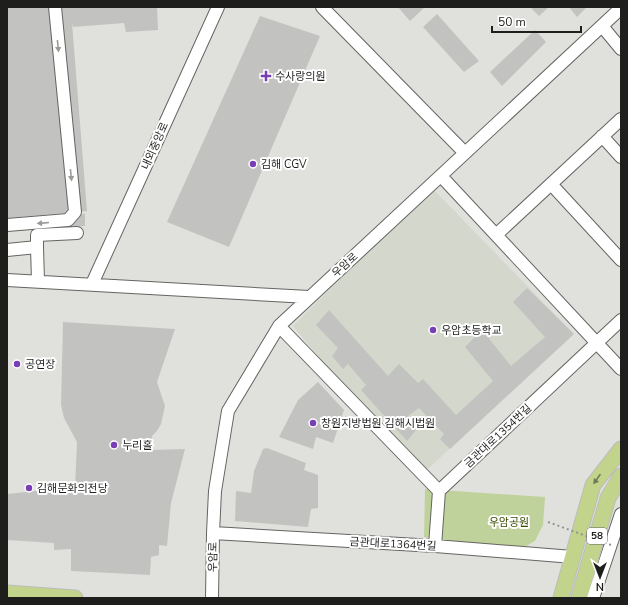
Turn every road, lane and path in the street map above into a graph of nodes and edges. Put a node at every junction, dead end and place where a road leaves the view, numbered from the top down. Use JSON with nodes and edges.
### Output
{"nodes":[{"id":1,"x":55,"y":7,"type":"edge"},
{"id":2,"x":218,"y":7,"type":"edge"},
{"id":3,"x":322,"y":7,"type":"edge"},
{"id":4,"x":621,"y":8,"type":"edge"},
{"id":5,"x":602,"y":26,"type":"junction"},
{"id":6,"x":621,"y":49,"type":"edge"},
{"id":7,"x":621,"y":119,"type":"edge"},
{"id":8,"x":602,"y":136,"type":"junction"},
{"id":9,"x":465,"y":153,"type":"junction"},
{"id":10,"x":621,"y":157,"type":"edge"},
{"id":11,"x":441,"y":176,"type":"junction"},
{"id":12,"x":551,"y":184,"type":"junction"},
{"id":13,"x":7,"y":225,"type":"edge"},
{"id":14,"x":77,"y":233,"type":"dead end"},
{"id":15,"x":496,"y":235,"type":"junction"},
{"id":16,"x":37,"y":247,"type":"junction"},
{"id":17,"x":7,"y":250,"type":"edge"},
{"id":18,"x":621,"y":260,"type":"edge"},
{"id":19,"x":7,"y":280,"type":"edge"},
{"id":20,"x":38,"y":281,"type":"junction"},
{"id":21,"x":92,"y":284,"type":"junction"},
{"id":22,"x":309,"y":297,"type":"junction"},
{"id":23,"x":621,"y":320,"type":"edge"},
{"id":24,"x":279,"y":326,"type":"junction"},
{"id":25,"x":596,"y":343,"type":"junction"},
{"id":26,"x":621,"y":369,"type":"edge"},
{"id":27,"x":621,"y":449,"type":"edge"},
{"id":28,"x":621,"y":476,"type":"edge"},
{"id":29,"x":439,"y":491,"type":"junction"},
{"id":30,"x":608,"y":498,"type":"junction"},
{"id":31,"x":621,"y":510,"type":"edge"},
{"id":32,"x":621,"y":514,"type":"edge"},
{"id":33,"x":548,"y":522,"type":"dead end"},
{"id":34,"x":213,"y":533,"type":"junction"},
{"id":35,"x":611,"y":545,"type":"junction"},
{"id":36,"x":435,"y":546,"type":"junction"},
{"id":37,"x":574,"y":557,"type":"junction"},
{"id":38,"x":7,"y":593,"type":"edge"},
{"id":39,"x":75,"y":598,"type":"edge"},
{"id":40,"x":212,"y":598,"type":"edge"},
{"id":41,"x":561,"y":598,"type":"edge"},
{"id":42,"x":579,"y":598,"type":"edge"},
{"id":43,"x":593,"y":598,"type":"edge"}],
"edges":[{"from":1,"to":13,"type":"street","one_way":true},
{"from":2,"to":21,"type":"street","name":"내외중앙로"},
{"from":3,"to":9,"type":"street"},
{"from":4,"to":5,"type":"street","name":"우암로"},
{"from":5,"to":6,"type":"street"},
{"from":5,"to":9,"type":"street","name":"우암로"},
{"from":7,"to":8,"type":"street"},
{"from":8,"to":10,"type":"street"},
{"from":8,"to":12,"type":"street"},
{"from":9,"to":11,"type":"street","name":"우암로"},
{"from":11,"to":15,"type":"street"},
{"from":11,"to":22,"type":"street","name":"우암로"},
{"from":12,"to":15,"type":"street"},
{"from":12,"to":18,"type":"street"},
{"from":14,"to":16,"type":"street"},
{"from":15,"to":25,"type":"street"},
{"from":16,"to":17,"type":"street"},
{"from":16,"to":20,"type":"street"},
{"from":19,"to":20,"type":"street"},
{"from":20,"to":21,"type":"street"},
{"from":21,"to":22,"type":"street"},
{"from":22,"to":24,"type":"street","name":"우암로"},
{"from":23,"to":25,"type":"street","name":"금관대로1354번길"},
{"from":24,"to":29,"type":"street"},
{"from":24,"to":34,"type":"street","name":"우암로"},
{"from":25,"to":26,"type":"street"},
{"from":25,"to":29,"type":"street","name":"금관대로1354번길"},
{"from":27,"to":37,"type":"main road","one_way":true},
{"from":28,"to":30,"type":"main road","number":"58"},
{"from":29,"to":36,"type":"street"},
{"from":30,"to":31,"type":"street"},
{"from":30,"to":42,"type":"main road","number":"58"},
{"from":32,"to":35,"type":"street"},
{"from":33,"to":35,"type":"path","bridge":true},
{"from":34,"to":36,"type":"street","name":"금관대로1364번길"},
{"from":34,"to":40,"type":"street","name":"우암로"},
{"from":35,"to":43,"type":"street"},
{"from":36,"to":37,"type":"street","name":"금관대로1364번길"},
{"from":37,"to":41,"type":"main road"},
{"from":38,"to":39,"type":"main road"}]}
